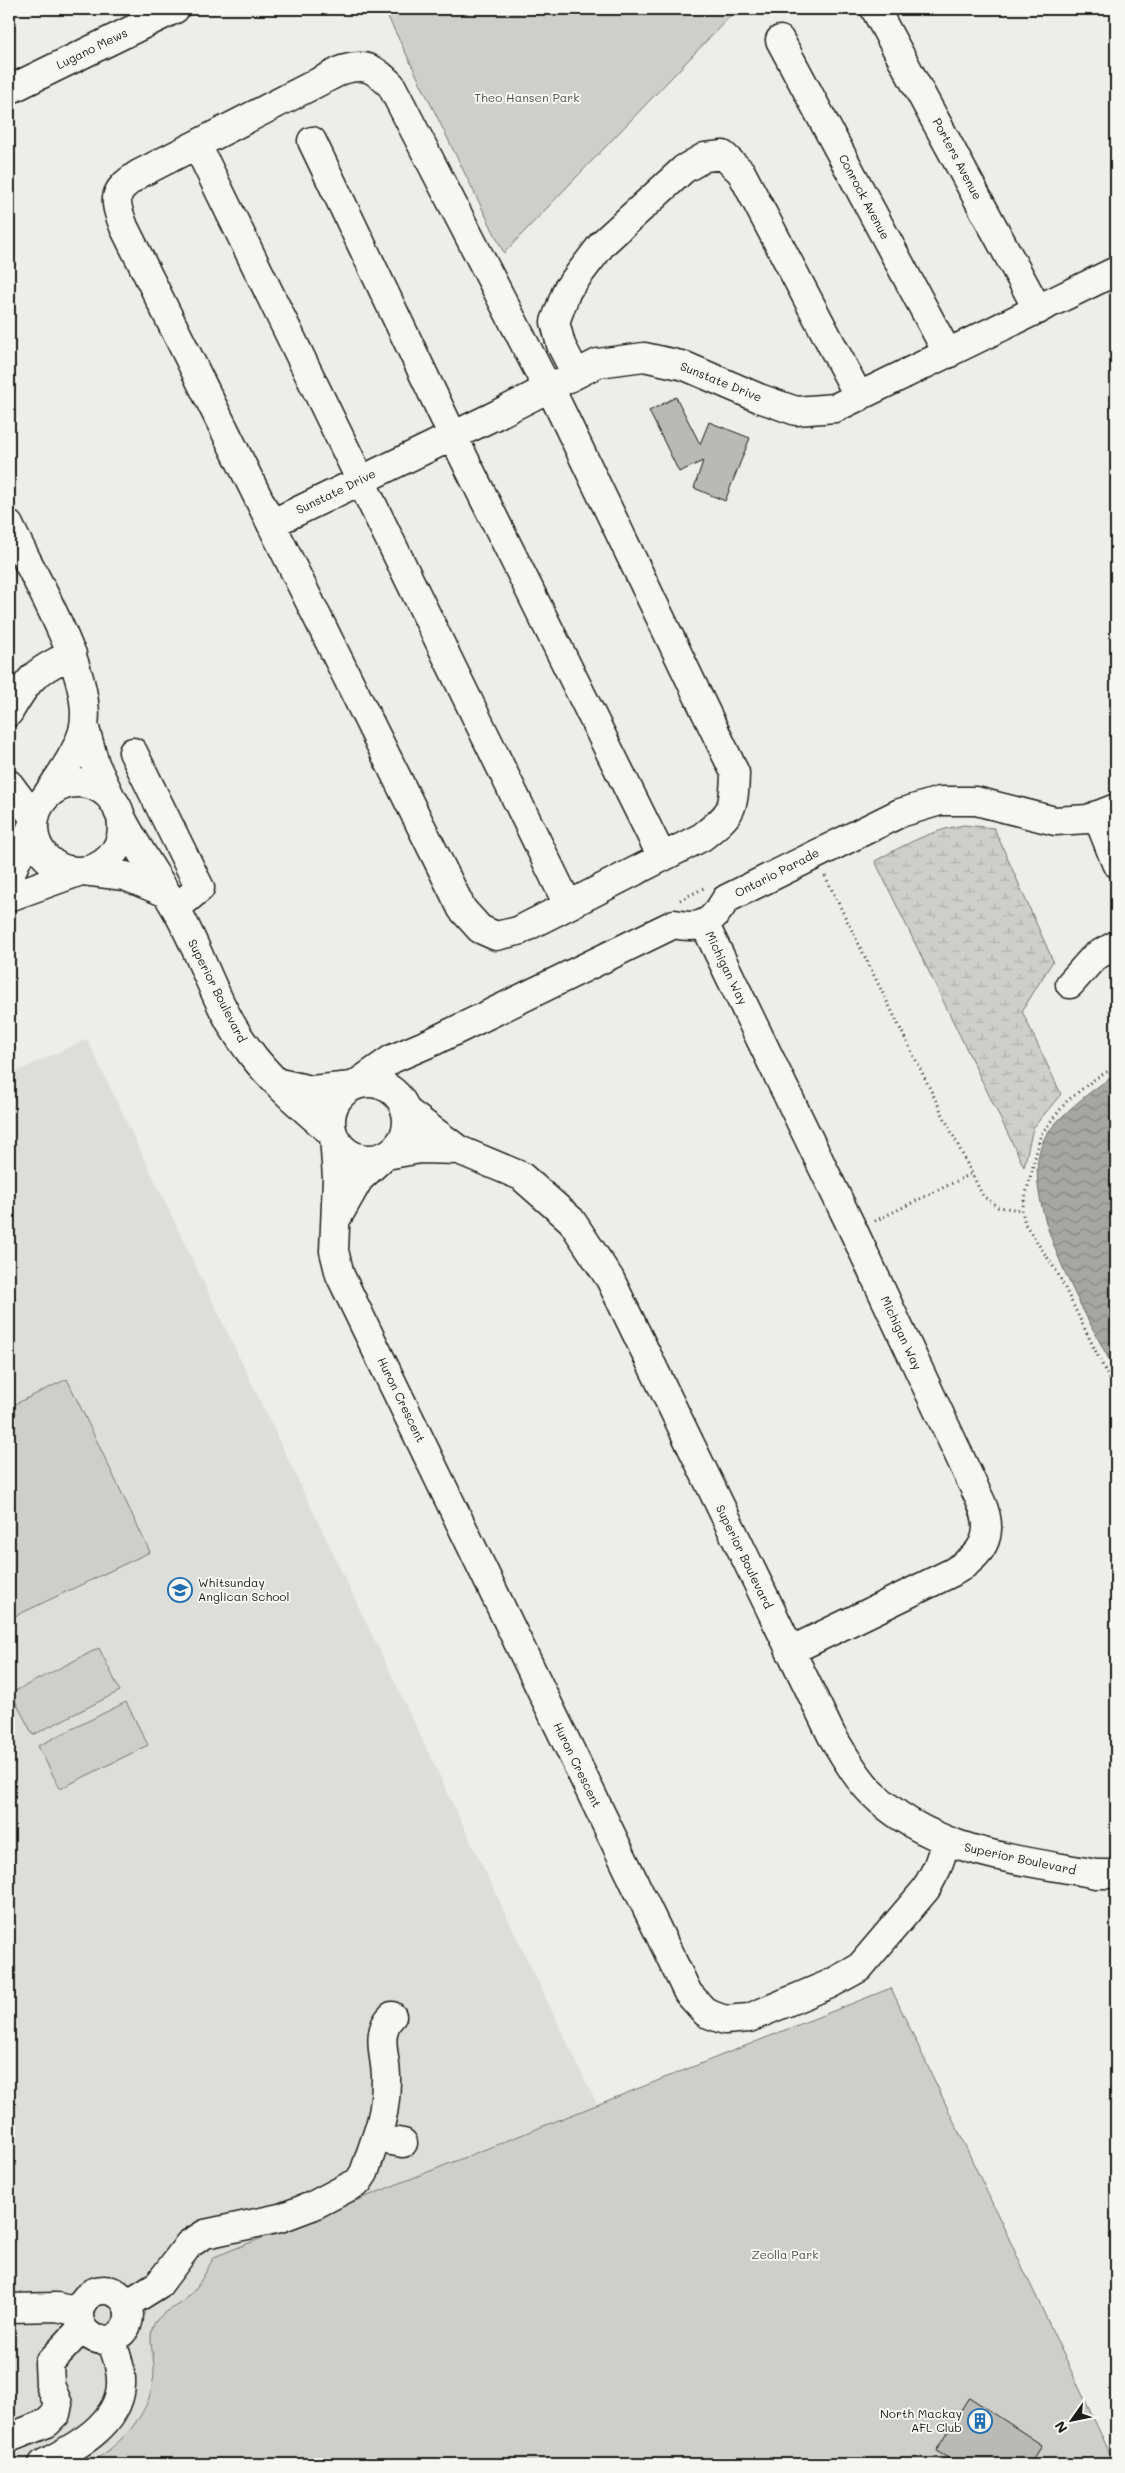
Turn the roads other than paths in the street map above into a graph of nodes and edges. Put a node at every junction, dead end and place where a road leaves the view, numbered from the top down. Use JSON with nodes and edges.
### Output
{"nodes":[{"id":1,"x":175,"y":9,"type":"edge"},
{"id":2,"x":875,"y":9,"type":"edge"},
{"id":3,"x":780,"y":40,"type":"dead end"},
{"id":4,"x":9,"y":90,"type":"edge"},
{"id":5,"x":312,"y":141,"type":"dead end"},
{"id":6,"x":196,"y":145,"type":"junction"},
{"id":7,"x":1116,"y":271,"type":"edge"},
{"id":8,"x":1038,"y":310,"type":"junction"},
{"id":9,"x":948,"y":354,"type":"junction"},
{"id":10,"x":576,"y":374,"type":"junction"},
{"id":11,"x":549,"y":388,"type":"junction"},
{"id":12,"x":859,"y":397,"type":"junction"},
{"id":13,"x":453,"y":436,"type":"junction"},
{"id":14,"x":361,"y":480,"type":"junction"},
{"id":15,"x":271,"y":524,"type":"junction"},
{"id":16,"x":9,"y":525,"type":"edge"},
{"id":17,"x":72,"y":654,"type":"junction"},
{"id":18,"x":9,"y":712,"type":"edge"},
{"id":19,"x":84,"y":725,"type":"junction"},
{"id":20,"x":133,"y":752,"type":"dead end"},
{"id":21,"x":9,"y":784,"type":"edge"},
{"id":22,"x":116,"y":807,"type":"junction"},
{"id":23,"x":1107,"y":812,"type":"edge"},
{"id":24,"x":38,"y":813,"type":"junction"},
{"id":25,"x":662,"y":857,"type":"junction"},
{"id":26,"x":1116,"y":863,"type":"edge"},
{"id":27,"x":82,"y":871,"type":"junction"},
{"id":28,"x":9,"y":877,"type":"edge"},
{"id":29,"x":9,"y":897,"type":"edge"},
{"id":30,"x":170,"y":900,"type":"junction"},
{"id":31,"x":568,"y":905,"type":"junction"},
{"id":32,"x":704,"y":923,"type":"junction"},
{"id":33,"x":1116,"y":945,"type":"edge"},
{"id":34,"x":1070,"y":984,"type":"dead end"},
{"id":35,"x":434,"y":1041,"type":"junction"},
{"id":36,"x":279,"y":1083,"type":"junction"},
{"id":37,"x":353,"y":1085,"type":"junction"},
{"id":38,"x":404,"y":1107,"type":"junction"},
{"id":39,"x":333,"y":1135,"type":"junction"},
{"id":40,"x":460,"y":1150,"type":"junction"},
{"id":41,"x":385,"y":1155,"type":"junction"},
{"id":42,"x":336,"y":1219,"type":"junction"},
{"id":43,"x":790,"y":1651,"type":"junction"},
{"id":44,"x":946,"y":1842,"type":"junction"},
{"id":45,"x":1110,"y":1877,"type":"edge"},
{"id":46,"x":392,"y":2016,"type":"dead end"},
{"id":47,"x":376,"y":2138,"type":"junction"},
{"id":48,"x":403,"y":2142,"type":"dead end"},
{"id":49,"x":127,"y":2304,"type":"junction"},
{"id":50,"x":9,"y":2308,"type":"edge"},
{"id":51,"x":80,"y":2320,"type":"junction"},
{"id":52,"x":111,"y":2340,"type":"junction"},
{"id":53,"x":9,"y":2438,"type":"edge"},
{"id":54,"x":43,"y":2464,"type":"edge"}],
"edges":[{"from":1,"to":4,"type":"street","name":"Lugano Mews"},
{"from":2,"to":8,"type":"street","name":"Porters Avenue"},
{"from":3,"to":9,"type":"street","name":"Conrock Avenue"},
{"from":5,"to":13,"type":"street"},
{"from":6,"to":11,"type":"street"},
{"from":6,"to":14,"type":"street"},
{"from":6,"to":15,"type":"street"},
{"from":7,"to":8,"type":"street","name":"Sunstate Drive"},
{"from":8,"to":9,"type":"street","name":"Sunstate Drive"},
{"from":9,"to":12,"type":"street","name":"Sunstate Drive"},
{"from":10,"to":11,"type":"street","name":"Sunstate Drive"},
{"from":10,"to":12,"type":"street","name":"Sunstate Drive"},
{"from":10,"to":12,"type":"street"},
{"from":11,"to":13,"type":"street","name":"Sunstate Drive"},
{"from":11,"to":25,"type":"street"},
{"from":13,"to":14,"type":"street","name":"Sunstate Drive"},
{"from":13,"to":25,"type":"street"},
{"from":14,"to":15,"type":"street","name":"Sunstate Drive"},
{"from":14,"to":31,"type":"street"},
{"from":15,"to":31,"type":"street"},
{"from":16,"to":17,"type":"street","name":"Superior Boulevard"},
{"from":17,"to":18,"type":"street"},
{"from":17,"to":19,"type":"street","name":"Superior Boulevard"},
{"from":19,"to":22,"type":"street","name":"Superior Boulevard"},
{"from":19,"to":24,"type":"street","name":"Superior Boulevard"},
{"from":20,"to":30,"type":"street"},
{"from":21,"to":24,"type":"street"},
{"from":22,"to":24,"type":"street"},
{"from":22,"to":27,"type":"street"},
{"from":22,"to":30,"type":"street","name":"Superior Boulevard"},
{"from":23,"to":26,"type":"street"},
{"from":23,"to":32,"type":"street","name":"Ontario Parade"},
{"from":24,"to":27,"type":"street"},
{"from":24,"to":28,"type":"street","name":"Superior Boulevard"},
{"from":25,"to":31,"type":"street"},
{"from":27,"to":29,"type":"street"},
{"from":27,"to":30,"type":"street"},
{"from":30,"to":36,"type":"street","name":"Superior Boulevard"},
{"from":32,"to":35,"type":"street"},
{"from":32,"to":43,"type":"street","name":"Michigan Way"},
{"from":33,"to":34,"type":"street"},
{"from":35,"to":37,"type":"street"},
{"from":35,"to":38,"type":"street"},
{"from":36,"to":37,"type":"street"},
{"from":36,"to":39,"type":"street","name":"Superior Boulevard"},
{"from":37,"to":38,"type":"street"},
{"from":37,"to":39,"type":"street"},
{"from":38,"to":40,"type":"street","name":"Superior Boulevard"},
{"from":38,"to":41,"type":"street"},
{"from":39,"to":41,"type":"street"},
{"from":39,"to":42,"type":"street","name":"Huron Crescent"},
{"from":40,"to":41,"type":"street","name":"Superior Boulevard"},
{"from":40,"to":43,"type":"street","name":"Superior Boulevard"},
{"from":41,"to":42,"type":"street","name":"Huron Crescent"},
{"from":42,"to":44,"type":"street","name":"Huron Crescent"},
{"from":43,"to":44,"type":"street","name":"Superior Boulevard"},
{"from":44,"to":45,"type":"street","name":"Superior Boulevard"},
{"from":46,"to":47,"type":"street"},
{"from":47,"to":48,"type":"street"},
{"from":47,"to":49,"type":"street"},
{"from":49,"to":51,"type":"street"},
{"from":49,"to":52,"type":"street"},
{"from":50,"to":51,"type":"street"},
{"from":51,"to":52,"type":"street"},
{"from":51,"to":53,"type":"street"},
{"from":52,"to":54,"type":"street"}]}
